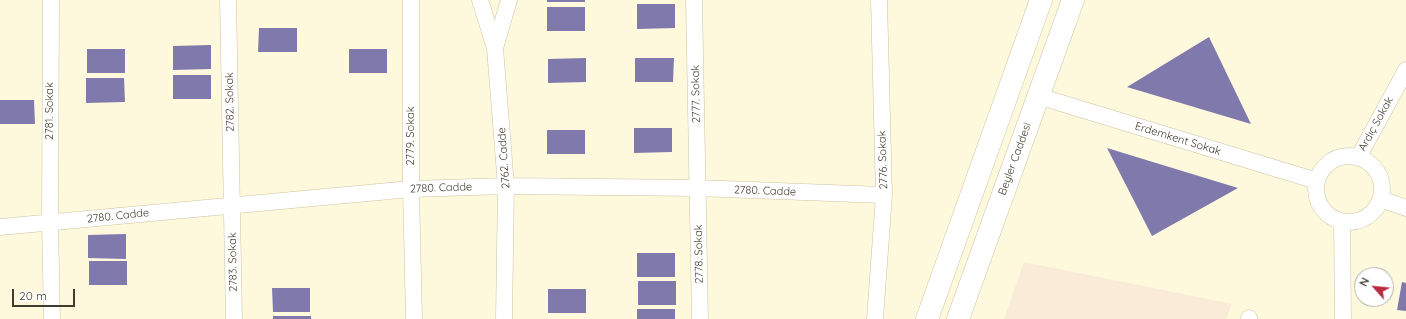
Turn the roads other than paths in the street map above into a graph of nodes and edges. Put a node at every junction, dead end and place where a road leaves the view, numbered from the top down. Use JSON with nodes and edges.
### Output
{"nodes":[{"id":1,"x":51,"y":0,"type":"edge"},
{"id":2,"x":228,"y":0,"type":"edge"},
{"id":3,"x":411,"y":0,"type":"edge"},
{"id":4,"x":480,"y":0,"type":"edge"},
{"id":5,"x":509,"y":0,"type":"edge"},
{"id":6,"x":694,"y":0,"type":"edge"},
{"id":7,"x":878,"y":0,"type":"edge"},
{"id":8,"x":1041,"y":0,"type":"edge"},
{"id":9,"x":1073,"y":0,"type":"edge"},
{"id":10,"x":495,"y":48,"type":"junction"},
{"id":11,"x":1406,"y":70,"type":"edge"},
{"id":12,"x":1009,"y":88,"type":"junction"},
{"id":13,"x":1038,"y":96,"type":"junction"},
{"id":14,"x":1358,"y":158,"type":"junction"},
{"id":15,"x":1317,"y":181,"type":"junction"},
{"id":16,"x":506,"y":186,"type":"junction"},
{"id":17,"x":697,"y":188,"type":"junction"},
{"id":18,"x":411,"y":189,"type":"junction"},
{"id":19,"x":884,"y":195,"type":"junction"},
{"id":20,"x":1380,"y":199,"type":"junction"},
{"id":21,"x":232,"y":204,"type":"junction"},
{"id":22,"x":1406,"y":208,"type":"edge"},
{"id":23,"x":50,"y":222,"type":"junction"},
{"id":24,"x":1342,"y":222,"type":"junction"},
{"id":25,"x":0,"y":227,"type":"edge"},
{"id":26,"x":52,"y":319,"type":"edge"},
{"id":27,"x":234,"y":319,"type":"edge"},
{"id":28,"x":414,"y":319,"type":"edge"},
{"id":29,"x":504,"y":319,"type":"edge"},
{"id":30,"x":700,"y":319,"type":"edge"},
{"id":31,"x":875,"y":319,"type":"edge"},
{"id":32,"x":927,"y":319,"type":"edge"},
{"id":33,"x":958,"y":319,"type":"edge"},
{"id":34,"x":1343,"y":319,"type":"edge"}],
"edges":[{"from":1,"to":23,"type":"street","name":"2781. Sokak"},
{"from":2,"to":21,"type":"street","name":"2782. Sokak"},
{"from":3,"to":18,"type":"street","name":"2779. Sokak"},
{"from":4,"to":10,"type":"street","name":"2762. Cadde"},
{"from":5,"to":10,"type":"street"},
{"from":6,"to":17,"type":"street","name":"2777. Sokak"},
{"from":7,"to":19,"type":"street","name":"2776. Sokak"},
{"from":8,"to":12,"type":"main road"},
{"from":9,"to":13,"type":"main road","name":"Beyler Caddesi"},
{"from":10,"to":16,"type":"street","name":"2762. Cadde"},
{"from":11,"to":14,"type":"street","name":"Ardıç Sokak"},
{"from":12,"to":13,"type":"main road"},
{"from":12,"to":32,"type":"main road"},
{"from":13,"to":15,"type":"street","name":"Erdemkent Sokak"},
{"from":13,"to":33,"type":"main road","name":"Beyler Caddesi"},
{"from":14,"to":15,"type":"street"},
{"from":14,"to":20,"type":"street"},
{"from":15,"to":24,"type":"street"},
{"from":16,"to":17,"type":"street","name":"2780. Cadde"},
{"from":16,"to":18,"type":"street","name":"2780. Cadde"},
{"from":16,"to":29,"type":"street","name":"2762. Cadde"},
{"from":17,"to":19,"type":"street","name":"2780. Cadde"},
{"from":17,"to":30,"type":"street","name":"2778. Sokak"},
{"from":18,"to":21,"type":"street","name":"2780. Cadde"},
{"from":18,"to":28,"type":"street","name":"2779. Sokak"},
{"from":19,"to":31,"type":"street","name":"2776. Sokak"},
{"from":20,"to":22,"type":"street"},
{"from":20,"to":24,"type":"street"},
{"from":21,"to":23,"type":"street","name":"2780. Cadde"},
{"from":21,"to":27,"type":"street","name":"2783. Sokak"},
{"from":23,"to":25,"type":"street","name":"2780. Cadde"},
{"from":23,"to":26,"type":"street","name":"2781. Sokak"},
{"from":24,"to":34,"type":"street"}]}
